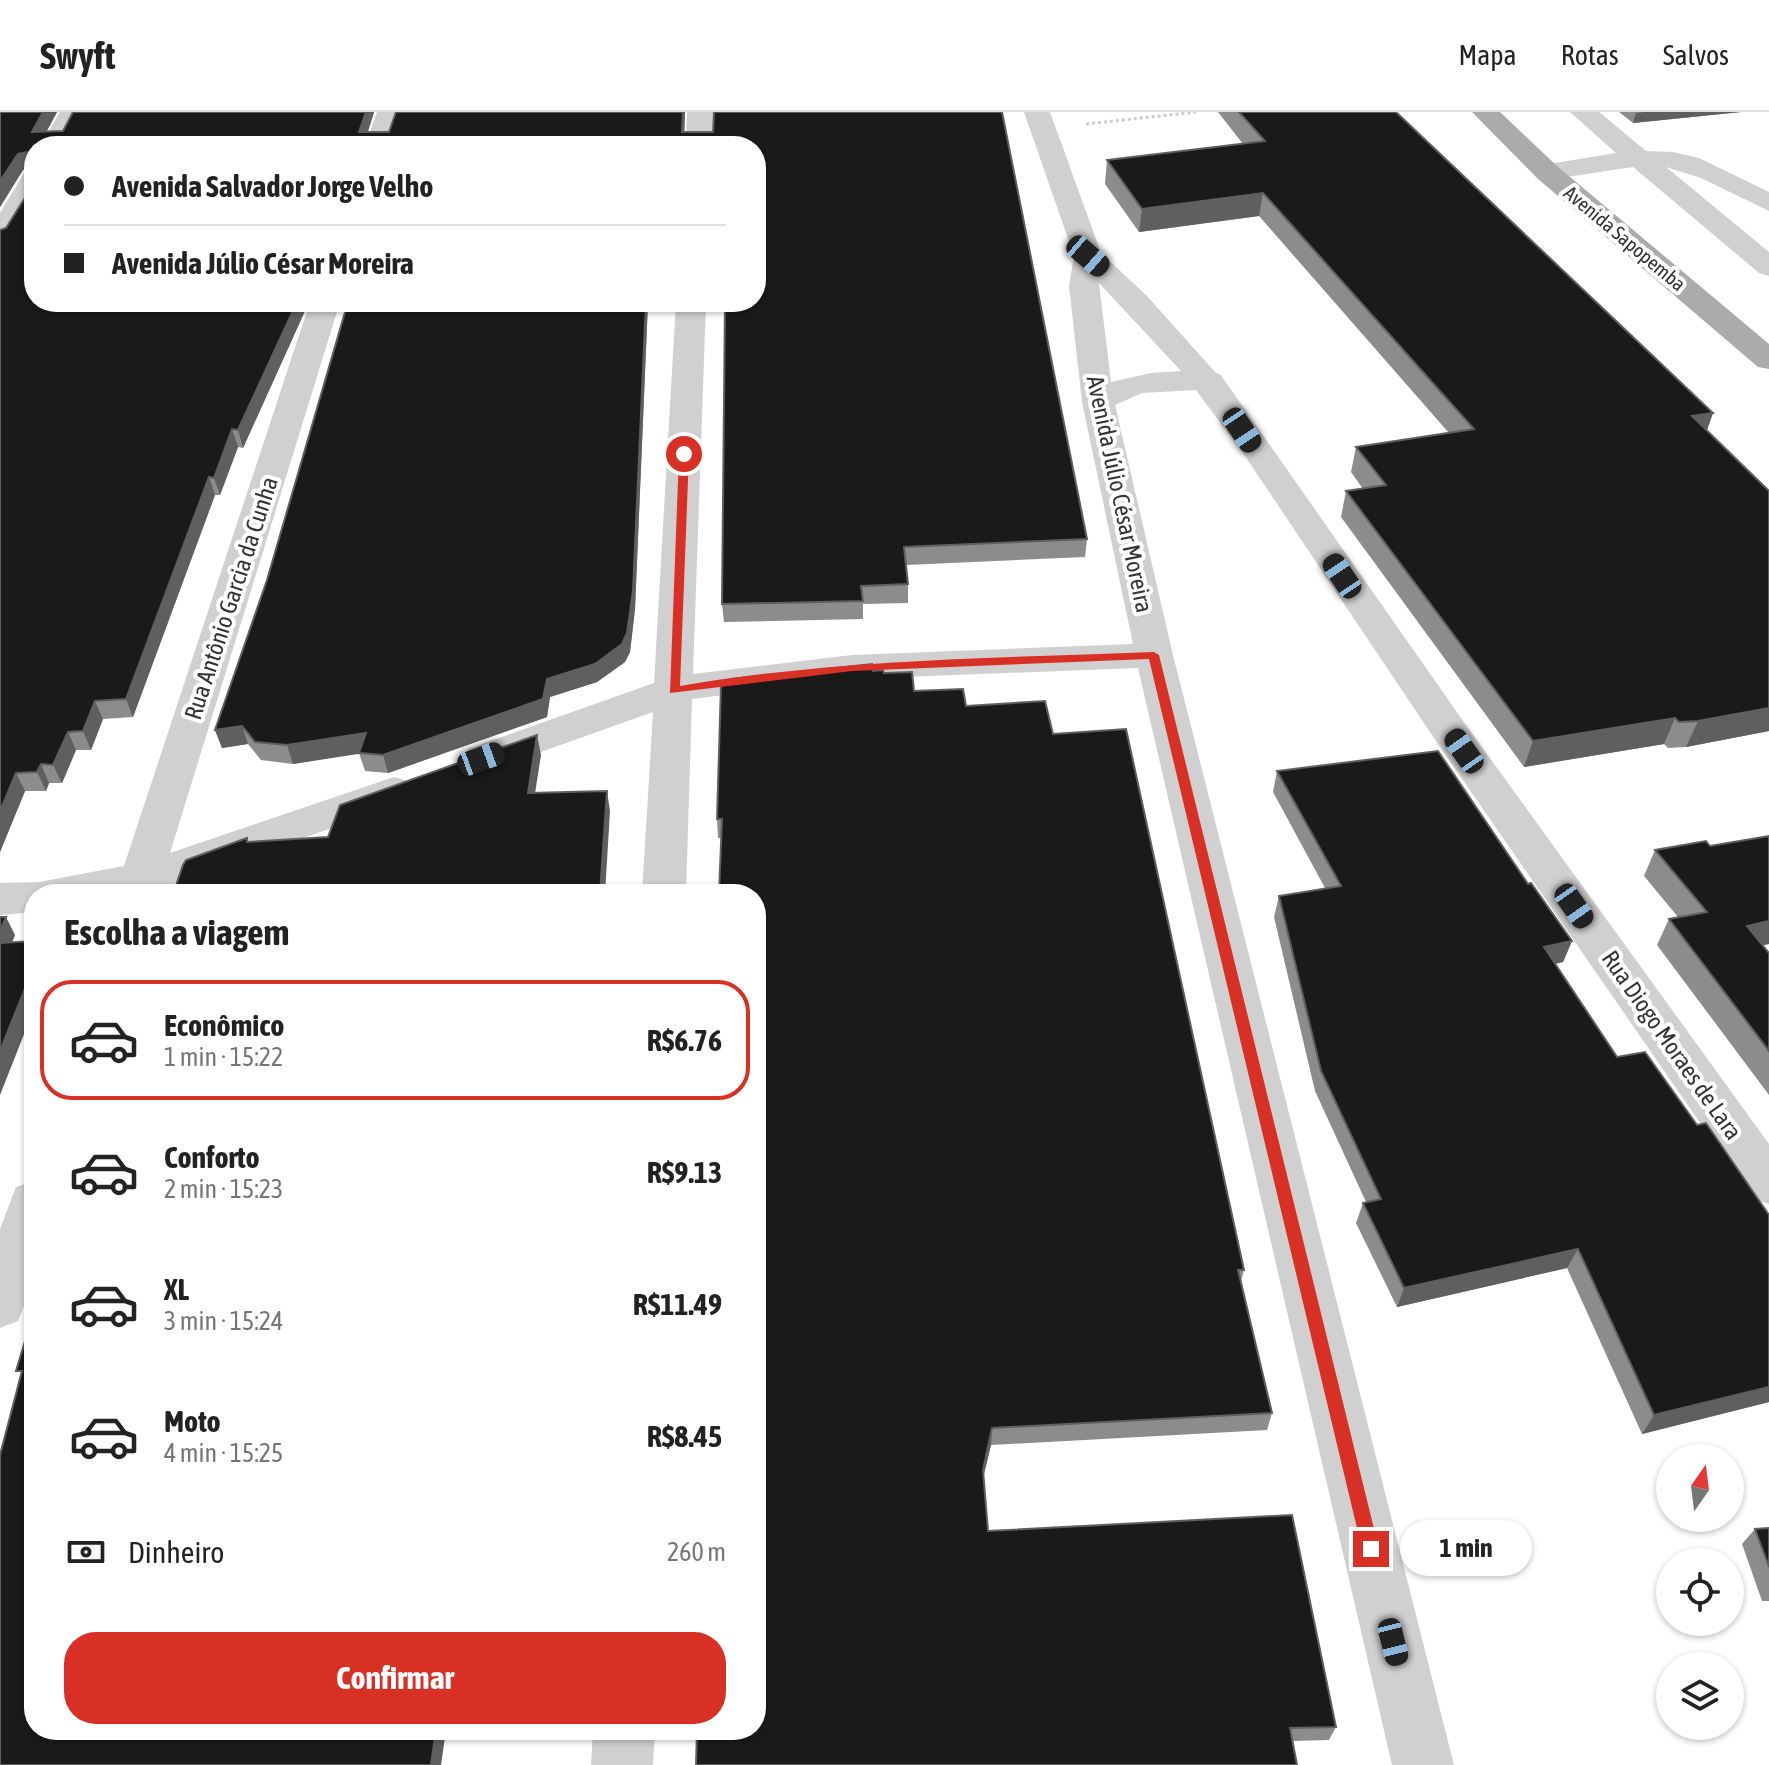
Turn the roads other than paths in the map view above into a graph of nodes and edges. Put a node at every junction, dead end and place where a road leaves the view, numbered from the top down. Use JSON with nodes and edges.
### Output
{"nodes":[{"id":1,"x":73,"y":112,"type":"edge"},
{"id":2,"x":390,"y":112,"type":"edge"},
{"id":3,"x":700,"y":112,"type":"edge"},
{"id":4,"x":1485,"y":112,"type":"edge"},
{"id":5,"x":1583,"y":112,"type":"edge"},
{"id":6,"x":1039,"y":121,"type":"edge"},
{"id":7,"x":59,"y":136,"type":"edge"},
{"id":8,"x":382,"y":136,"type":"edge"},
{"id":9,"x":699,"y":136,"type":"edge"},
{"id":10,"x":1637,"y":160,"type":"junction"},
{"id":11,"x":1547,"y":172,"type":"junction"},
{"id":12,"x":24,"y":196,"type":"edge"},
{"id":13,"x":1769,"y":203,"type":"edge"},
{"id":14,"x":0,"y":237,"type":"edge"},
{"id":15,"x":1088,"y":256,"type":"junction"},
{"id":16,"x":1769,"y":267,"type":"edge"},
{"id":17,"x":322,"y":312,"type":"edge"},
{"id":18,"x":691,"y":312,"type":"edge"},
{"id":19,"x":1769,"y":360,"type":"edge"},
{"id":20,"x":1209,"y":381,"type":"junction"},
{"id":21,"x":1098,"y":402,"type":"junction"},
{"id":22,"x":1154,"y":655,"type":"junction"},
{"id":23,"x":674,"y":690,"type":"junction"},
{"id":24,"x":139,"y":884,"type":"edge"},
{"id":25,"x":143,"y":884,"type":"edge"},
{"id":26,"x":664,"y":884,"type":"edge"},
{"id":27,"x":24,"y":897,"type":"edge"},
{"id":28,"x":0,"y":899,"type":"edge"},
{"id":29,"x":1769,"y":1183,"type":"edge"},
{"id":30,"x":24,"y":1232,"type":"edge"},
{"id":31,"x":0,"y":1305,"type":"edge"},
{"id":32,"x":623,"y":1740,"type":"edge"},
{"id":33,"x":622,"y":1765,"type":"edge"},
{"id":34,"x":1423,"y":1765,"type":"edge"}],
"edges":[{"from":1,"to":7,"type":"street"},
{"from":2,"to":8,"type":"street"},
{"from":3,"to":9,"type":"street"},
{"from":4,"to":11,"type":"main road","name":"Avenida Sapopemba"},
{"from":5,"to":10,"type":"street"},
{"from":6,"to":15,"type":"street","name":"Avenida Júlio César Moreira"},
{"from":10,"to":11,"type":"street"},
{"from":10,"to":13,"type":"street"},
{"from":10,"to":16,"type":"street"},
{"from":11,"to":19,"type":"main road","name":"Avenida Sapopemba"},
{"from":12,"to":14,"type":"street"},
{"from":15,"to":20,"type":"street","name":"Rua Diogo Moraes de Lara"},
{"from":15,"to":21,"type":"street","name":"Avenida Júlio César Moreira"},
{"from":17,"to":24,"type":"street","name":"Rua Antônio Garcia da Cunha"},
{"from":18,"to":23,"type":"street"},
{"from":20,"to":21,"type":"street"},
{"from":20,"to":29,"type":"street","name":"Rua Diogo Moraes de Lara"},
{"from":21,"to":22,"type":"street","name":"Avenida Júlio César Moreira"},
{"from":22,"to":23,"type":"street"},
{"from":22,"to":34,"type":"street","name":"Avenida Júlio César Moreira"},
{"from":23,"to":25,"type":"street"},
{"from":23,"to":26,"type":"street"},
{"from":27,"to":28,"type":"street"},
{"from":30,"to":31,"type":"street"},
{"from":32,"to":33,"type":"street"}]}
